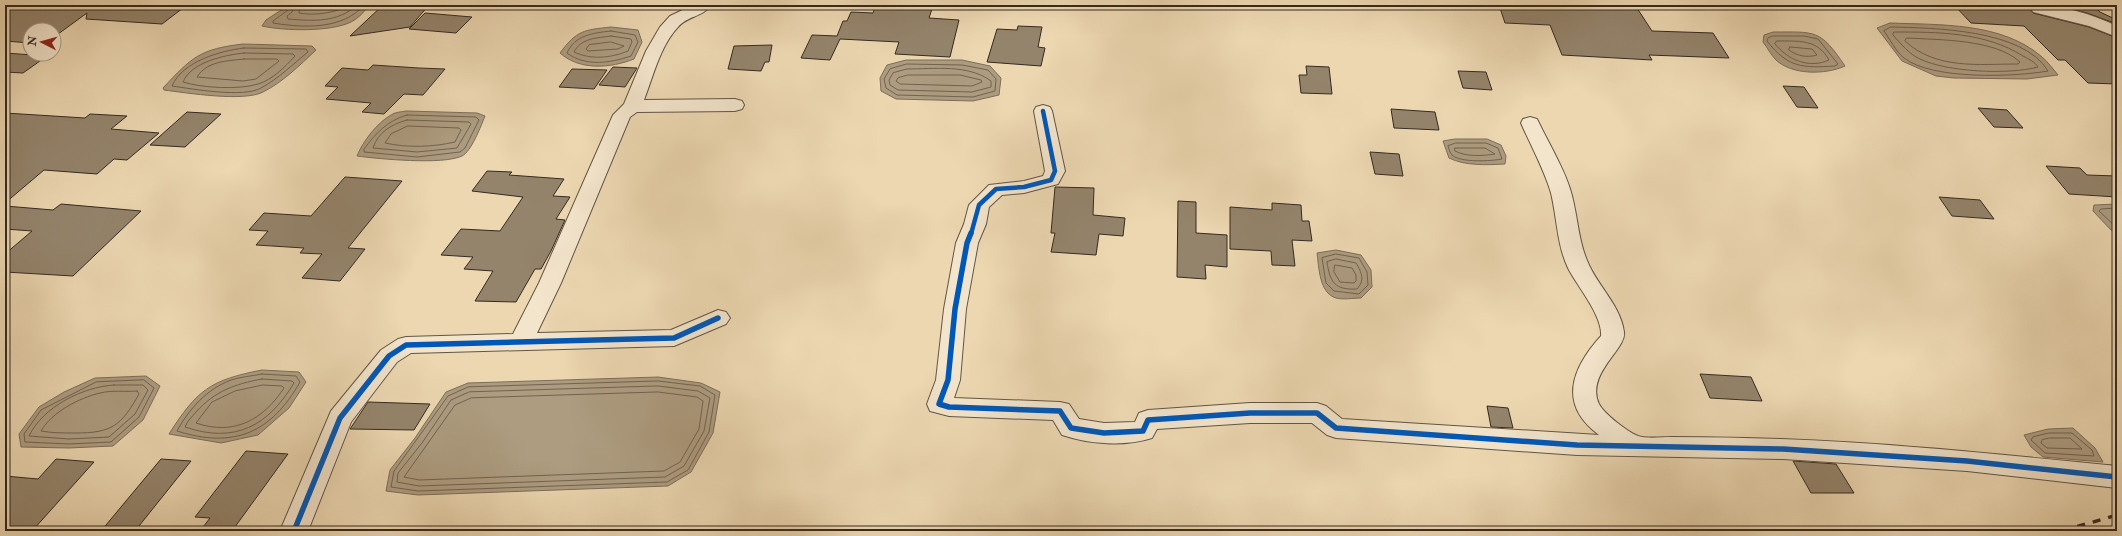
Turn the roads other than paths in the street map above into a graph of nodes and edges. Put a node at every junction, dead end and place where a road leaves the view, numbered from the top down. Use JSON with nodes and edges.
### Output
{"nodes":[{"id":1,"x":703,"y":5,"type":"edge"},
{"id":2,"x":2039,"y":8,"type":"dead end"},
{"id":3,"x":2117,"y":32,"type":"edge"},
{"id":4,"x":735,"y":105,"type":"dead end"},
{"id":5,"x":632,"y":106,"type":"junction"},
{"id":6,"x":1043,"y":111,"type":"dead end"},
{"id":7,"x":1530,"y":123,"type":"dead end"},
{"id":8,"x":718,"y":318,"type":"dead end"},
{"id":9,"x":520,"y":343,"type":"junction"},
{"id":10,"x":1634,"y":446,"type":"junction"},
{"id":11,"x":2117,"y":477,"type":"edge"},
{"id":12,"x":294,"y":531,"type":"edge"}],
"edges":[{"from":1,"to":5,"type":"street"},
{"from":2,"to":3,"type":"street"},
{"from":4,"to":5,"type":"street"},
{"from":5,"to":9,"type":"street"},
{"from":6,"to":10,"type":"street"},
{"from":7,"to":10,"type":"street"},
{"from":8,"to":9,"type":"street"},
{"from":9,"to":12,"type":"street"},
{"from":10,"to":11,"type":"street"}]}
